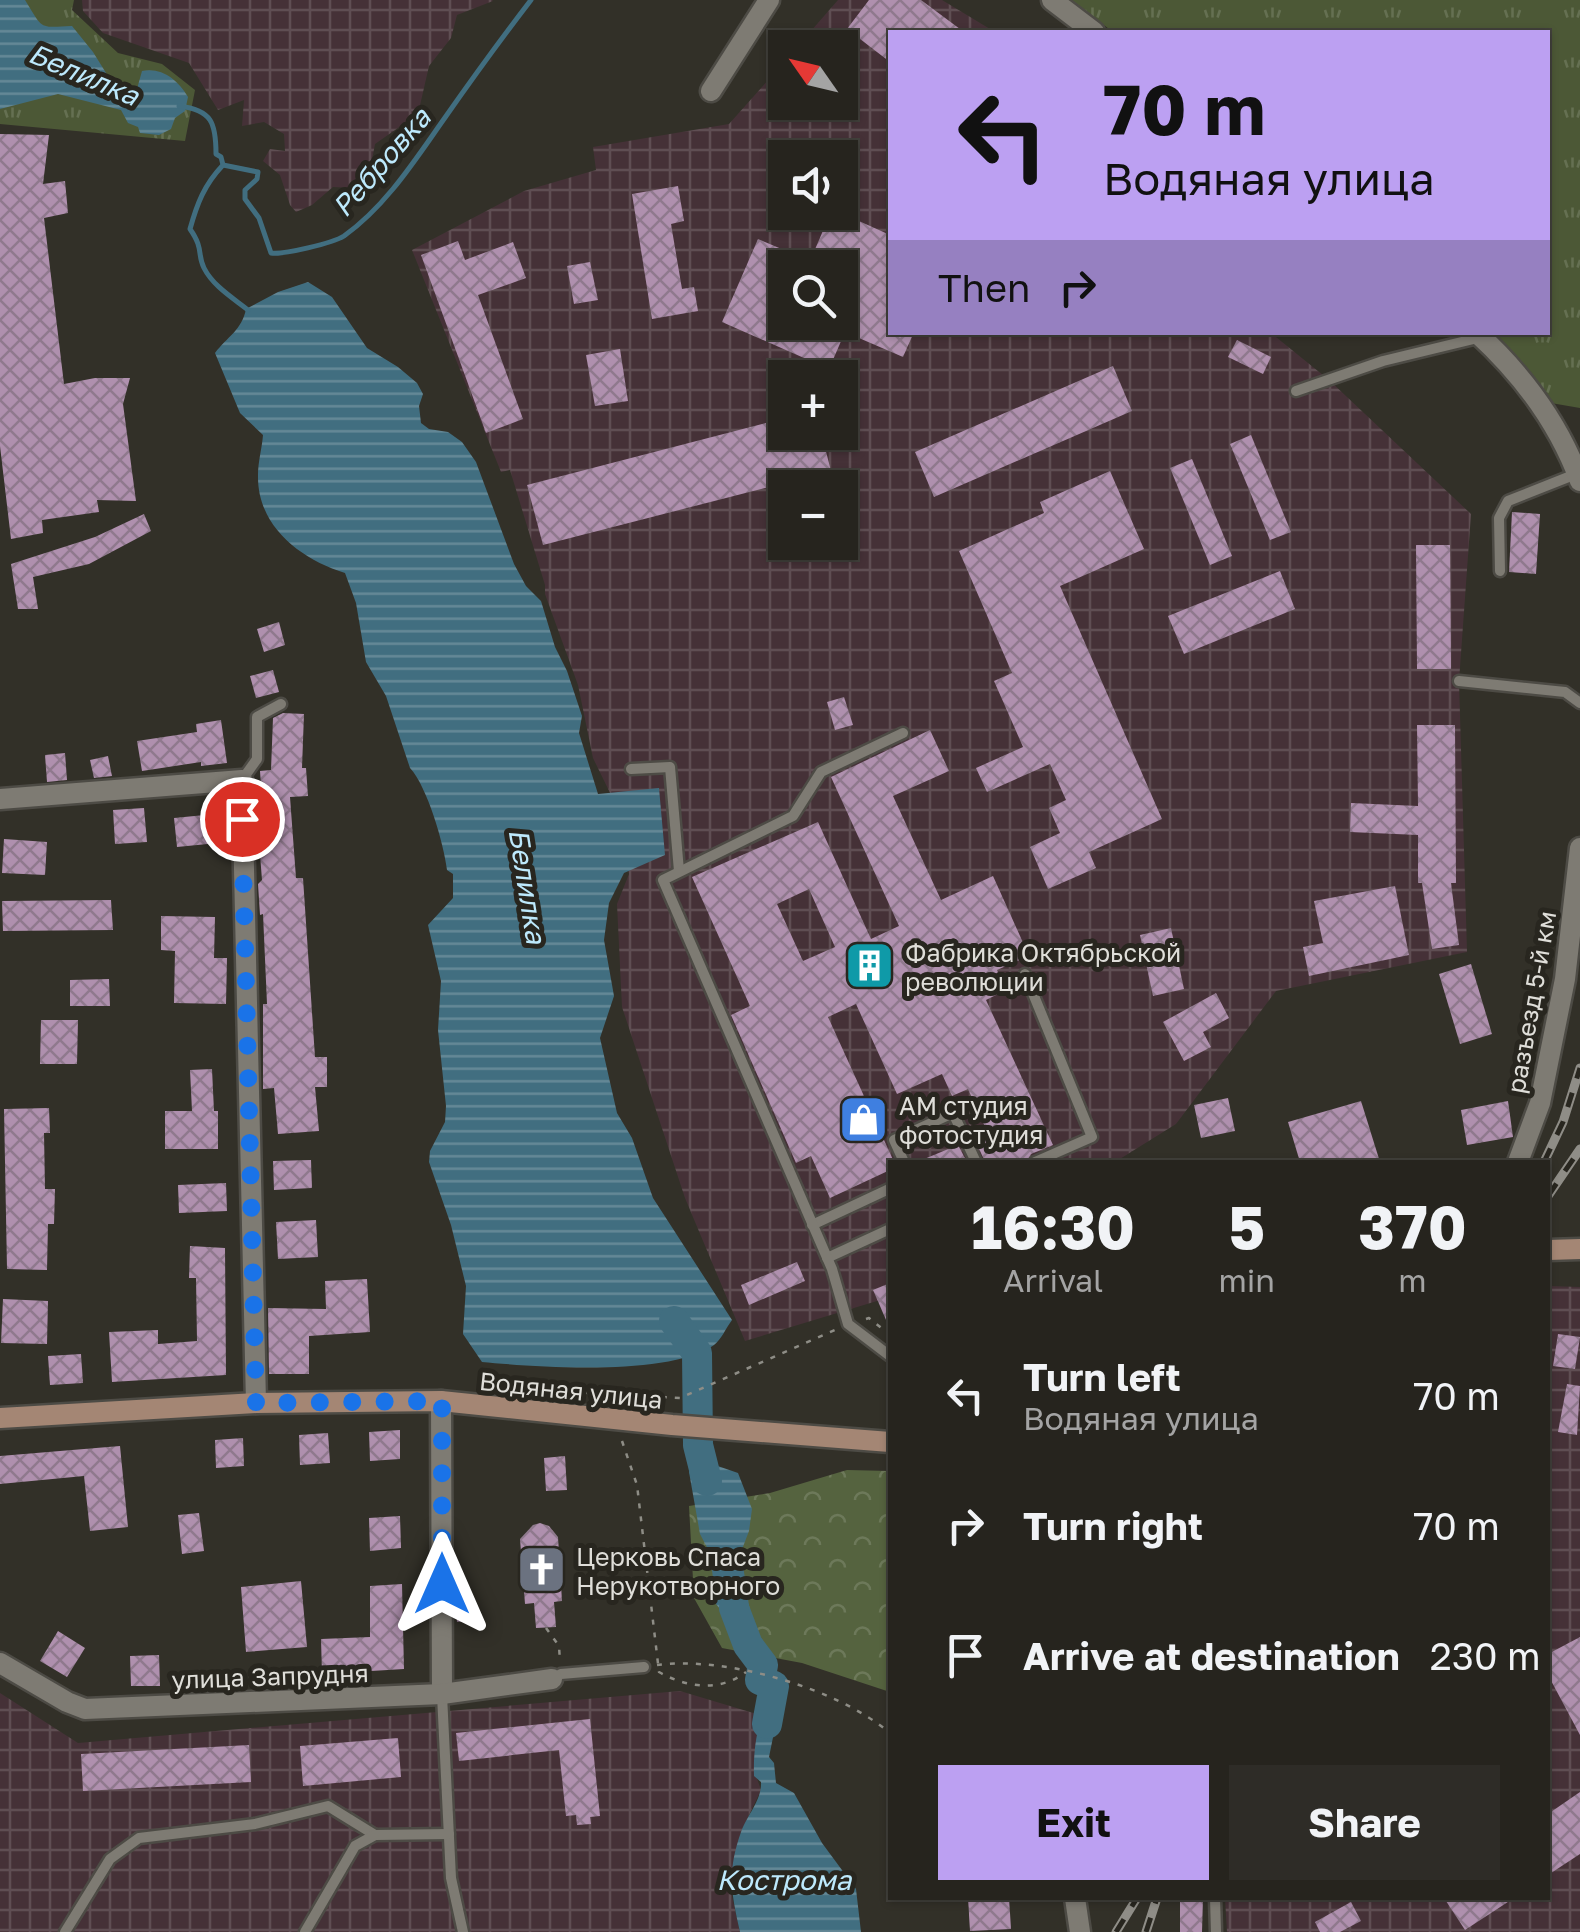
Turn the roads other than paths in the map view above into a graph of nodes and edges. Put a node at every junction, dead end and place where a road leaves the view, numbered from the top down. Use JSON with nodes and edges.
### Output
{"nodes":[{"id":1,"x":769,"y":0,"type":"edge"},
{"id":2,"x":1052,"y":0,"type":"edge"},
{"id":3,"x":1091,"y":30,"type":"edge"},
{"id":4,"x":712,"y":92,"type":"dead end"},
{"id":5,"x":1479,"y":335,"type":"edge"},
{"id":6,"x":1296,"y":391,"type":"dead end"},
{"id":7,"x":1578,"y":478,"type":"edge"},
{"id":8,"x":1500,"y":571,"type":"dead end"},
{"id":9,"x":1459,"y":681,"type":"dead end"},
{"id":10,"x":1580,"y":703,"type":"edge"},
{"id":11,"x":281,"y":704,"type":"dead end"},
{"id":12,"x":903,"y":733,"type":"dead end"},
{"id":13,"x":630,"y":769,"type":"dead end"},
{"id":14,"x":242,"y":780,"type":"junction"},
{"id":15,"x":0,"y":799,"type":"edge"},
{"id":16,"x":1580,"y":848,"type":"edge"},
{"id":17,"x":680,"y":872,"type":"junction"},
{"id":18,"x":1024,"y":974,"type":"dead end"},
{"id":19,"x":903,"y":1160,"type":"edge"},
{"id":20,"x":975,"y":1160,"type":"edge"},
{"id":21,"x":1040,"y":1160,"type":"edge"},
{"id":22,"x":1519,"y":1160,"type":"edge"},
{"id":23,"x":888,"y":1191,"type":"edge"},
{"id":24,"x":812,"y":1225,"type":"junction"},
{"id":25,"x":888,"y":1230,"type":"edge"},
{"id":26,"x":1580,"y":1249,"type":"edge"},
{"id":27,"x":1550,"y":1251,"type":"edge"},
{"id":28,"x":827,"y":1258,"type":"junction"},
{"id":29,"x":888,"y":1354,"type":"edge"},
{"id":30,"x":442,"y":1401,"type":"junction"},
{"id":31,"x":256,"y":1403,"type":"junction"},
{"id":32,"x":0,"y":1418,"type":"edge"},
{"id":33,"x":888,"y":1428,"type":"edge"},
{"id":34,"x":837,"y":1436,"type":"junction"},
{"id":35,"x":888,"y":1442,"type":"edge"},
{"id":36,"x":0,"y":1663,"type":"edge"},
{"id":37,"x":644,"y":1667,"type":"dead end"},
{"id":38,"x":556,"y":1677,"type":"joint"},
{"id":39,"x":442,"y":1694,"type":"junction"},
{"id":40,"x":449,"y":1834,"type":"junction"},
{"id":41,"x":375,"y":1835,"type":"junction"},
{"id":42,"x":1075,"y":1900,"type":"edge"},
{"id":43,"x":1216,"y":1900,"type":"edge"},
{"id":44,"x":65,"y":1932,"type":"edge"},
{"id":45,"x":305,"y":1932,"type":"edge"},
{"id":46,"x":463,"y":1932,"type":"edge"},
{"id":47,"x":1080,"y":1932,"type":"edge"},
{"id":48,"x":1216,"y":1932,"type":"edge"}],
"edges":[{"from":1,"to":4,"type":"street"},
{"from":2,"to":3,"type":"street"},
{"from":5,"to":6,"type":"lane"},
{"from":5,"to":7,"type":"street"},
{"from":7,"to":8,"type":"lane"},
{"from":9,"to":10,"type":"lane"},
{"from":11,"to":14,"type":"lane"},
{"from":12,"to":17,"type":"lane"},
{"from":13,"to":17,"type":"lane"},
{"from":14,"to":15,"type":"street"},
{"from":14,"to":31,"type":"street"},
{"from":16,"to":22,"type":"street","name":"разъезд 5-й км"},
{"from":17,"to":24,"type":"lane"},
{"from":18,"to":21,"type":"lane"},
{"from":19,"to":20,"type":"lane"},
{"from":23,"to":24,"type":"lane"},
{"from":24,"to":28,"type":"lane"},
{"from":25,"to":28,"type":"lane"},
{"from":26,"to":27,"type":"street"},
{"from":28,"to":29,"type":"lane"},
{"from":30,"to":31,"type":"street","name":"Водяная улица"},
{"from":30,"to":34,"type":"street","name":"Водяная улица"},
{"from":30,"to":39,"type":"street"},
{"from":31,"to":32,"type":"street","name":"Водяная улица"},
{"from":33,"to":34,"type":"street"},
{"from":34,"to":35,"type":"street"},
{"from":36,"to":39,"type":"street","name":"улица Запрудня"},
{"from":37,"to":38,"type":"lane"},
{"from":38,"to":39,"type":"street","name":"улица Запрудня"},
{"from":39,"to":40,"type":"lane"},
{"from":40,"to":41,"type":"lane"},
{"from":40,"to":46,"type":"lane"},
{"from":41,"to":44,"type":"lane"},
{"from":41,"to":45,"type":"lane"},
{"from":42,"to":47,"type":"street"},
{"from":43,"to":48,"type":"lane"}]}
